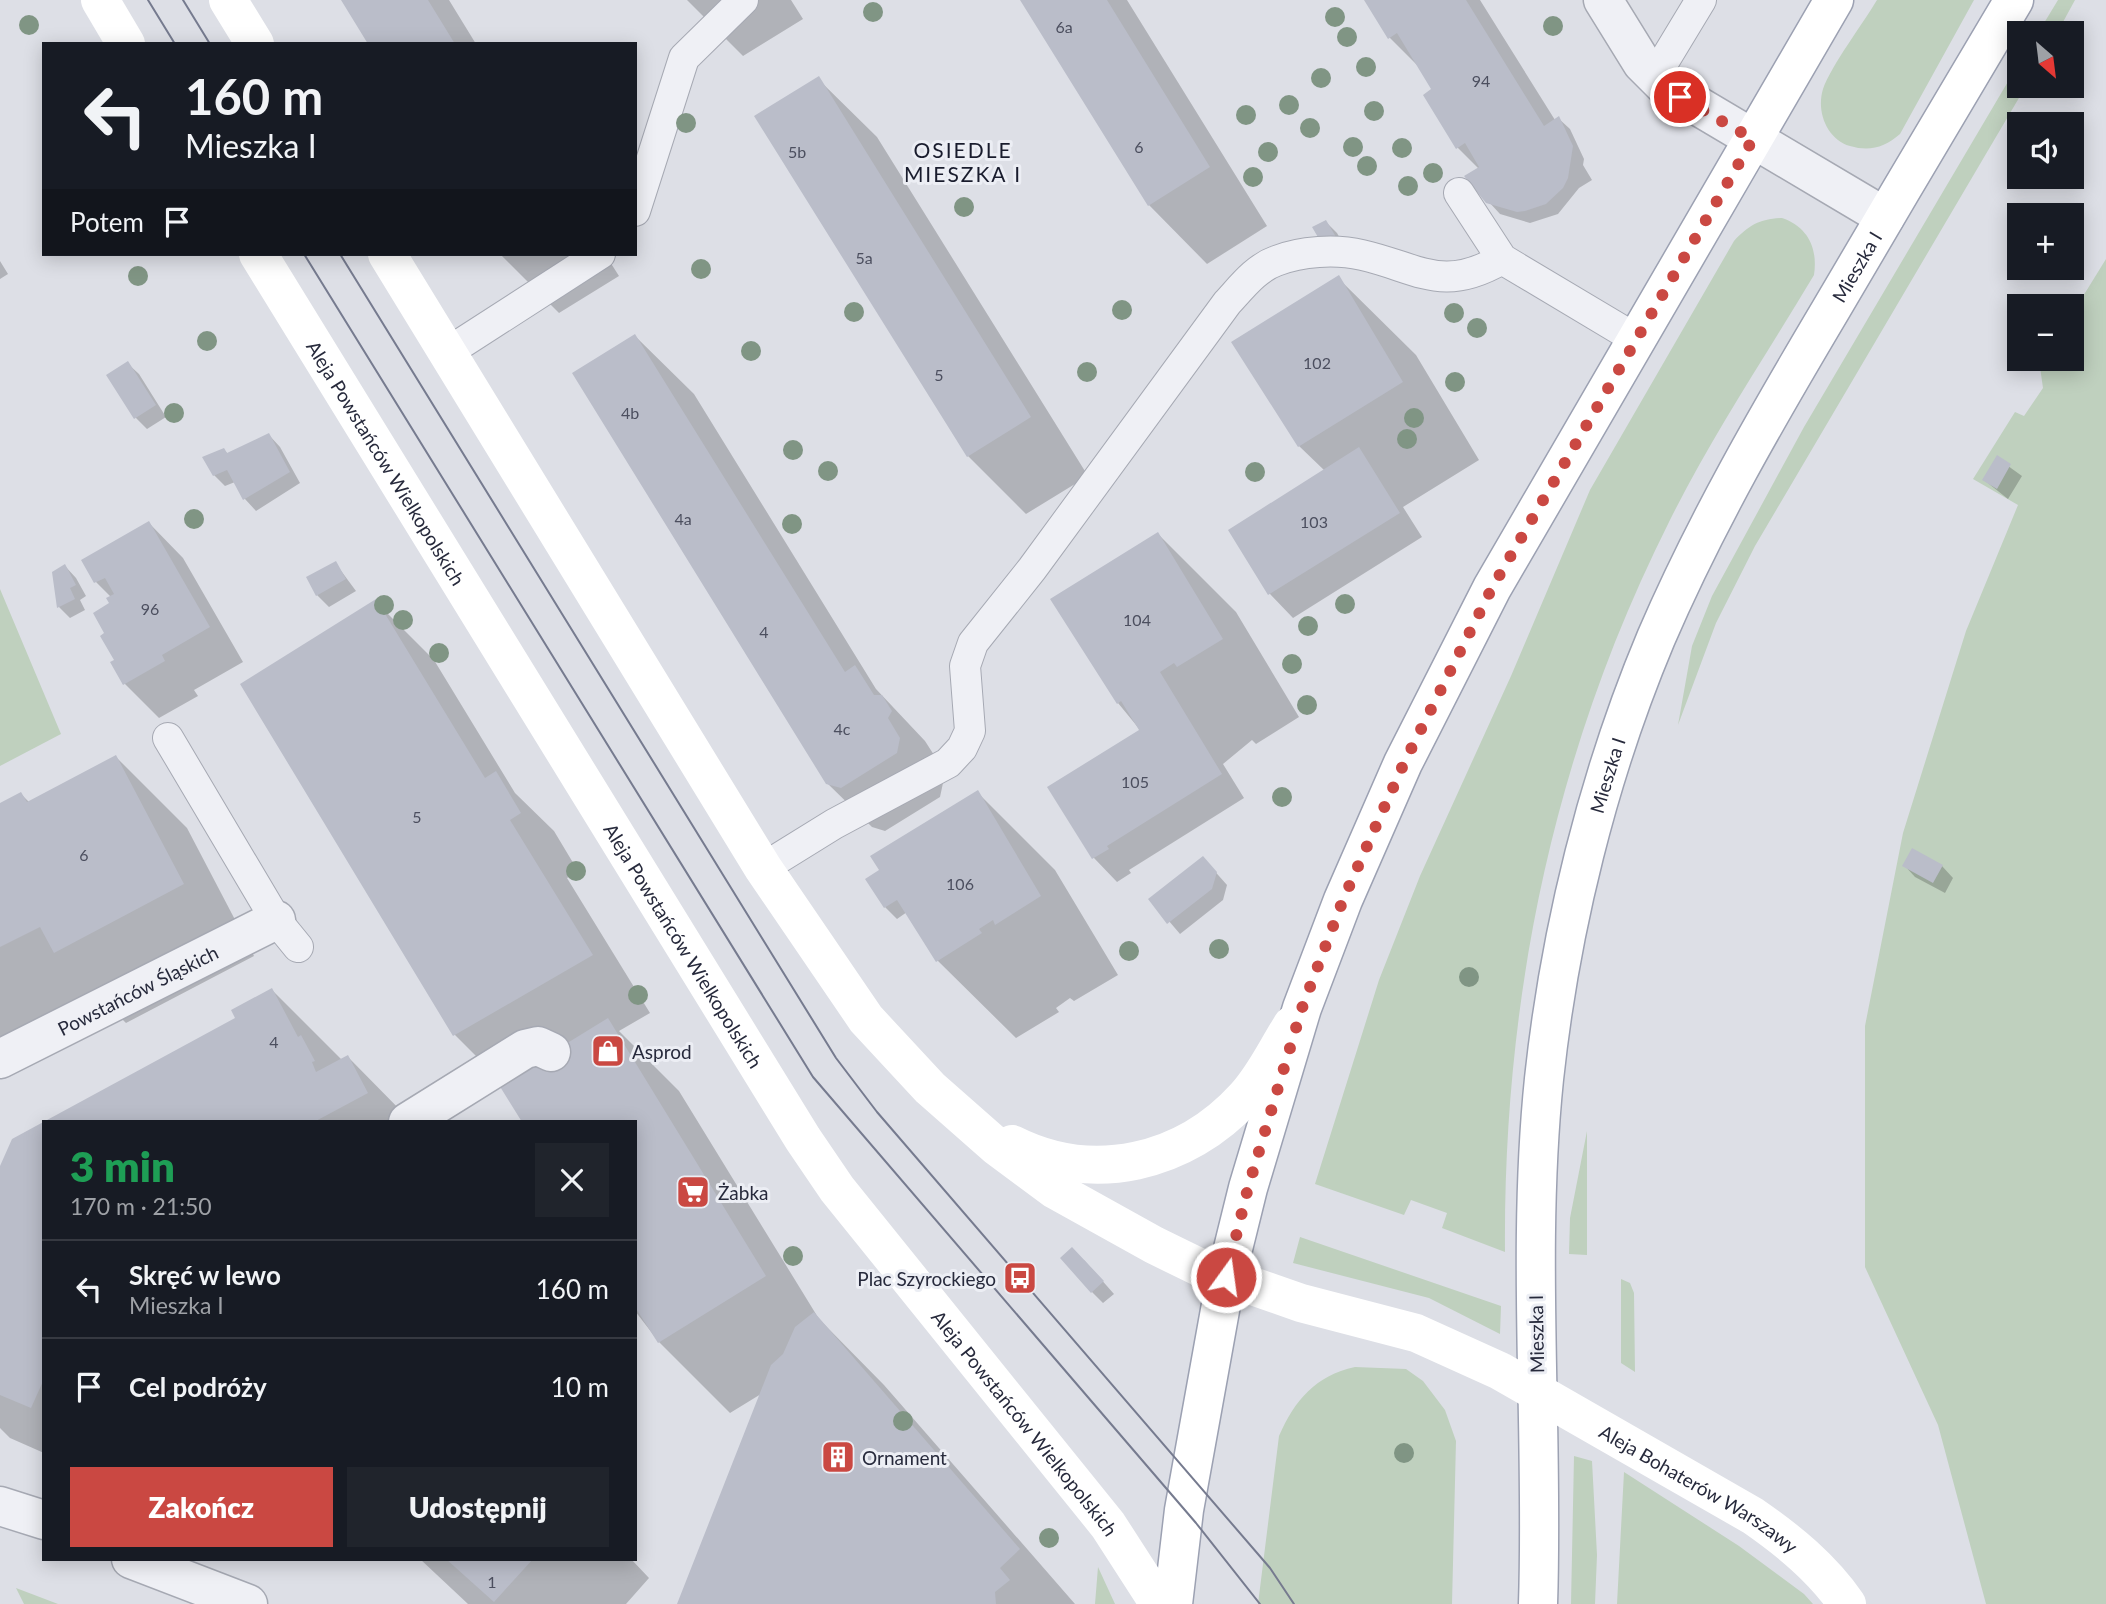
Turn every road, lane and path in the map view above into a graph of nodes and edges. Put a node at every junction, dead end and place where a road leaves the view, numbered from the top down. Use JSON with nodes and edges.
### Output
{"nodes":[{"id":1,"x":100,"y":0,"type":"edge"},
{"id":2,"x":228,"y":0,"type":"edge"},
{"id":3,"x":743,"y":0,"type":"edge"},
{"id":4,"x":1603,"y":0,"type":"edge"},
{"id":5,"x":1702,"y":0,"type":"edge"},
{"id":6,"x":1834,"y":0,"type":"edge"},
{"id":7,"x":2014,"y":0,"type":"edge"},
{"id":8,"x":125,"y":42,"type":"edge"},
{"id":9,"x":255,"y":42,"type":"edge"},
{"id":10,"x":1655,"y":76,"type":"junction"},
{"id":11,"x":1753,"y":139,"type":"junction"},
{"id":12,"x":1459,"y":193,"type":"dead end"},
{"id":13,"x":637,"y":205,"type":"edge"},
{"id":14,"x":1885,"y":217,"type":"junction"},
{"id":15,"x":259,"y":256,"type":"edge"},
{"id":16,"x":388,"y":256,"type":"edge"},
{"id":17,"x":597,"y":256,"type":"edge"},
{"id":18,"x":1502,"y":259,"type":"junction"},
{"id":19,"x":1636,"y":339,"type":"junction"},
{"id":20,"x":448,"y":352,"type":"junction"},
{"id":21,"x":168,"y":738,"type":"dead end"},
{"id":22,"x":763,"y":868,"type":"junction"},
{"id":23,"x":287,"y":933,"type":"joint"},
{"id":24,"x":1302,"y":1008,"type":"junction"},
{"id":25,"x":551,"y":1052,"type":"dead end"},
{"id":26,"x":0,"y":1059,"type":"edge"},
{"id":27,"x":964,"y":1119,"type":"junction"},
{"id":28,"x":411,"y":1120,"type":"edge"},
{"id":29,"x":1226,"y":1277,"type":"junction"},
{"id":30,"x":1537,"y":1392,"type":"junction"},
{"id":31,"x":0,"y":1506,"type":"edge"},
{"id":32,"x":42,"y":1519,"type":"edge"},
{"id":33,"x":136,"y":1561,"type":"edge"},
{"id":34,"x":248,"y":1604,"type":"edge"},
{"id":35,"x":1159,"y":1604,"type":"edge"},
{"id":36,"x":1173,"y":1604,"type":"edge"},
{"id":37,"x":1538,"y":1604,"type":"edge"},
{"id":38,"x":1847,"y":1604,"type":"edge"}],
"edges":[{"from":1,"to":8,"type":"street"},
{"from":2,"to":9,"type":"street"},
{"from":3,"to":13,"type":"lane"},
{"from":4,"to":10,"type":"street","name":"Mieszka I"},
{"from":5,"to":10,"type":"lane"},
{"from":6,"to":11,"type":"street"},
{"from":7,"to":14,"type":"street","name":"Mieszka I"},
{"from":10,"to":11,"type":"street","name":"Mieszka I"},
{"from":11,"to":14,"type":"street","name":"Mieszka I"},
{"from":11,"to":19,"type":"street"},
{"from":12,"to":18,"type":"lane"},
{"from":14,"to":30,"type":"street","name":"Mieszka I"},
{"from":15,"to":35,"type":"street","name":"Aleja Powstańców Wielkopolskich"},
{"from":16,"to":20,"type":"street"},
{"from":17,"to":20,"type":"lane"},
{"from":18,"to":19,"type":"lane"},
{"from":18,"to":22,"type":"lane"},
{"from":19,"to":24,"type":"street"},
{"from":20,"to":22,"type":"street"},
{"from":21,"to":23,"type":"lane","name":"Powstańców Śląskich"},
{"from":22,"to":27,"type":"street"},
{"from":23,"to":26,"type":"street","name":"Powstańców Śląskich"},
{"from":24,"to":27,"type":"street"},
{"from":24,"to":29,"type":"street"},
{"from":25,"to":28,"type":"street"},
{"from":27,"to":29,"type":"street"},
{"from":29,"to":30,"type":"street","name":"Aleja Bohaterów Warszawy"},
{"from":29,"to":36,"type":"street"},
{"from":30,"to":37,"type":"street","name":"Mieszka I"},
{"from":30,"to":38,"type":"street","name":"Aleja Bohaterów Warszawy"},
{"from":31,"to":32,"type":"street"},
{"from":33,"to":34,"type":"street"}]}
